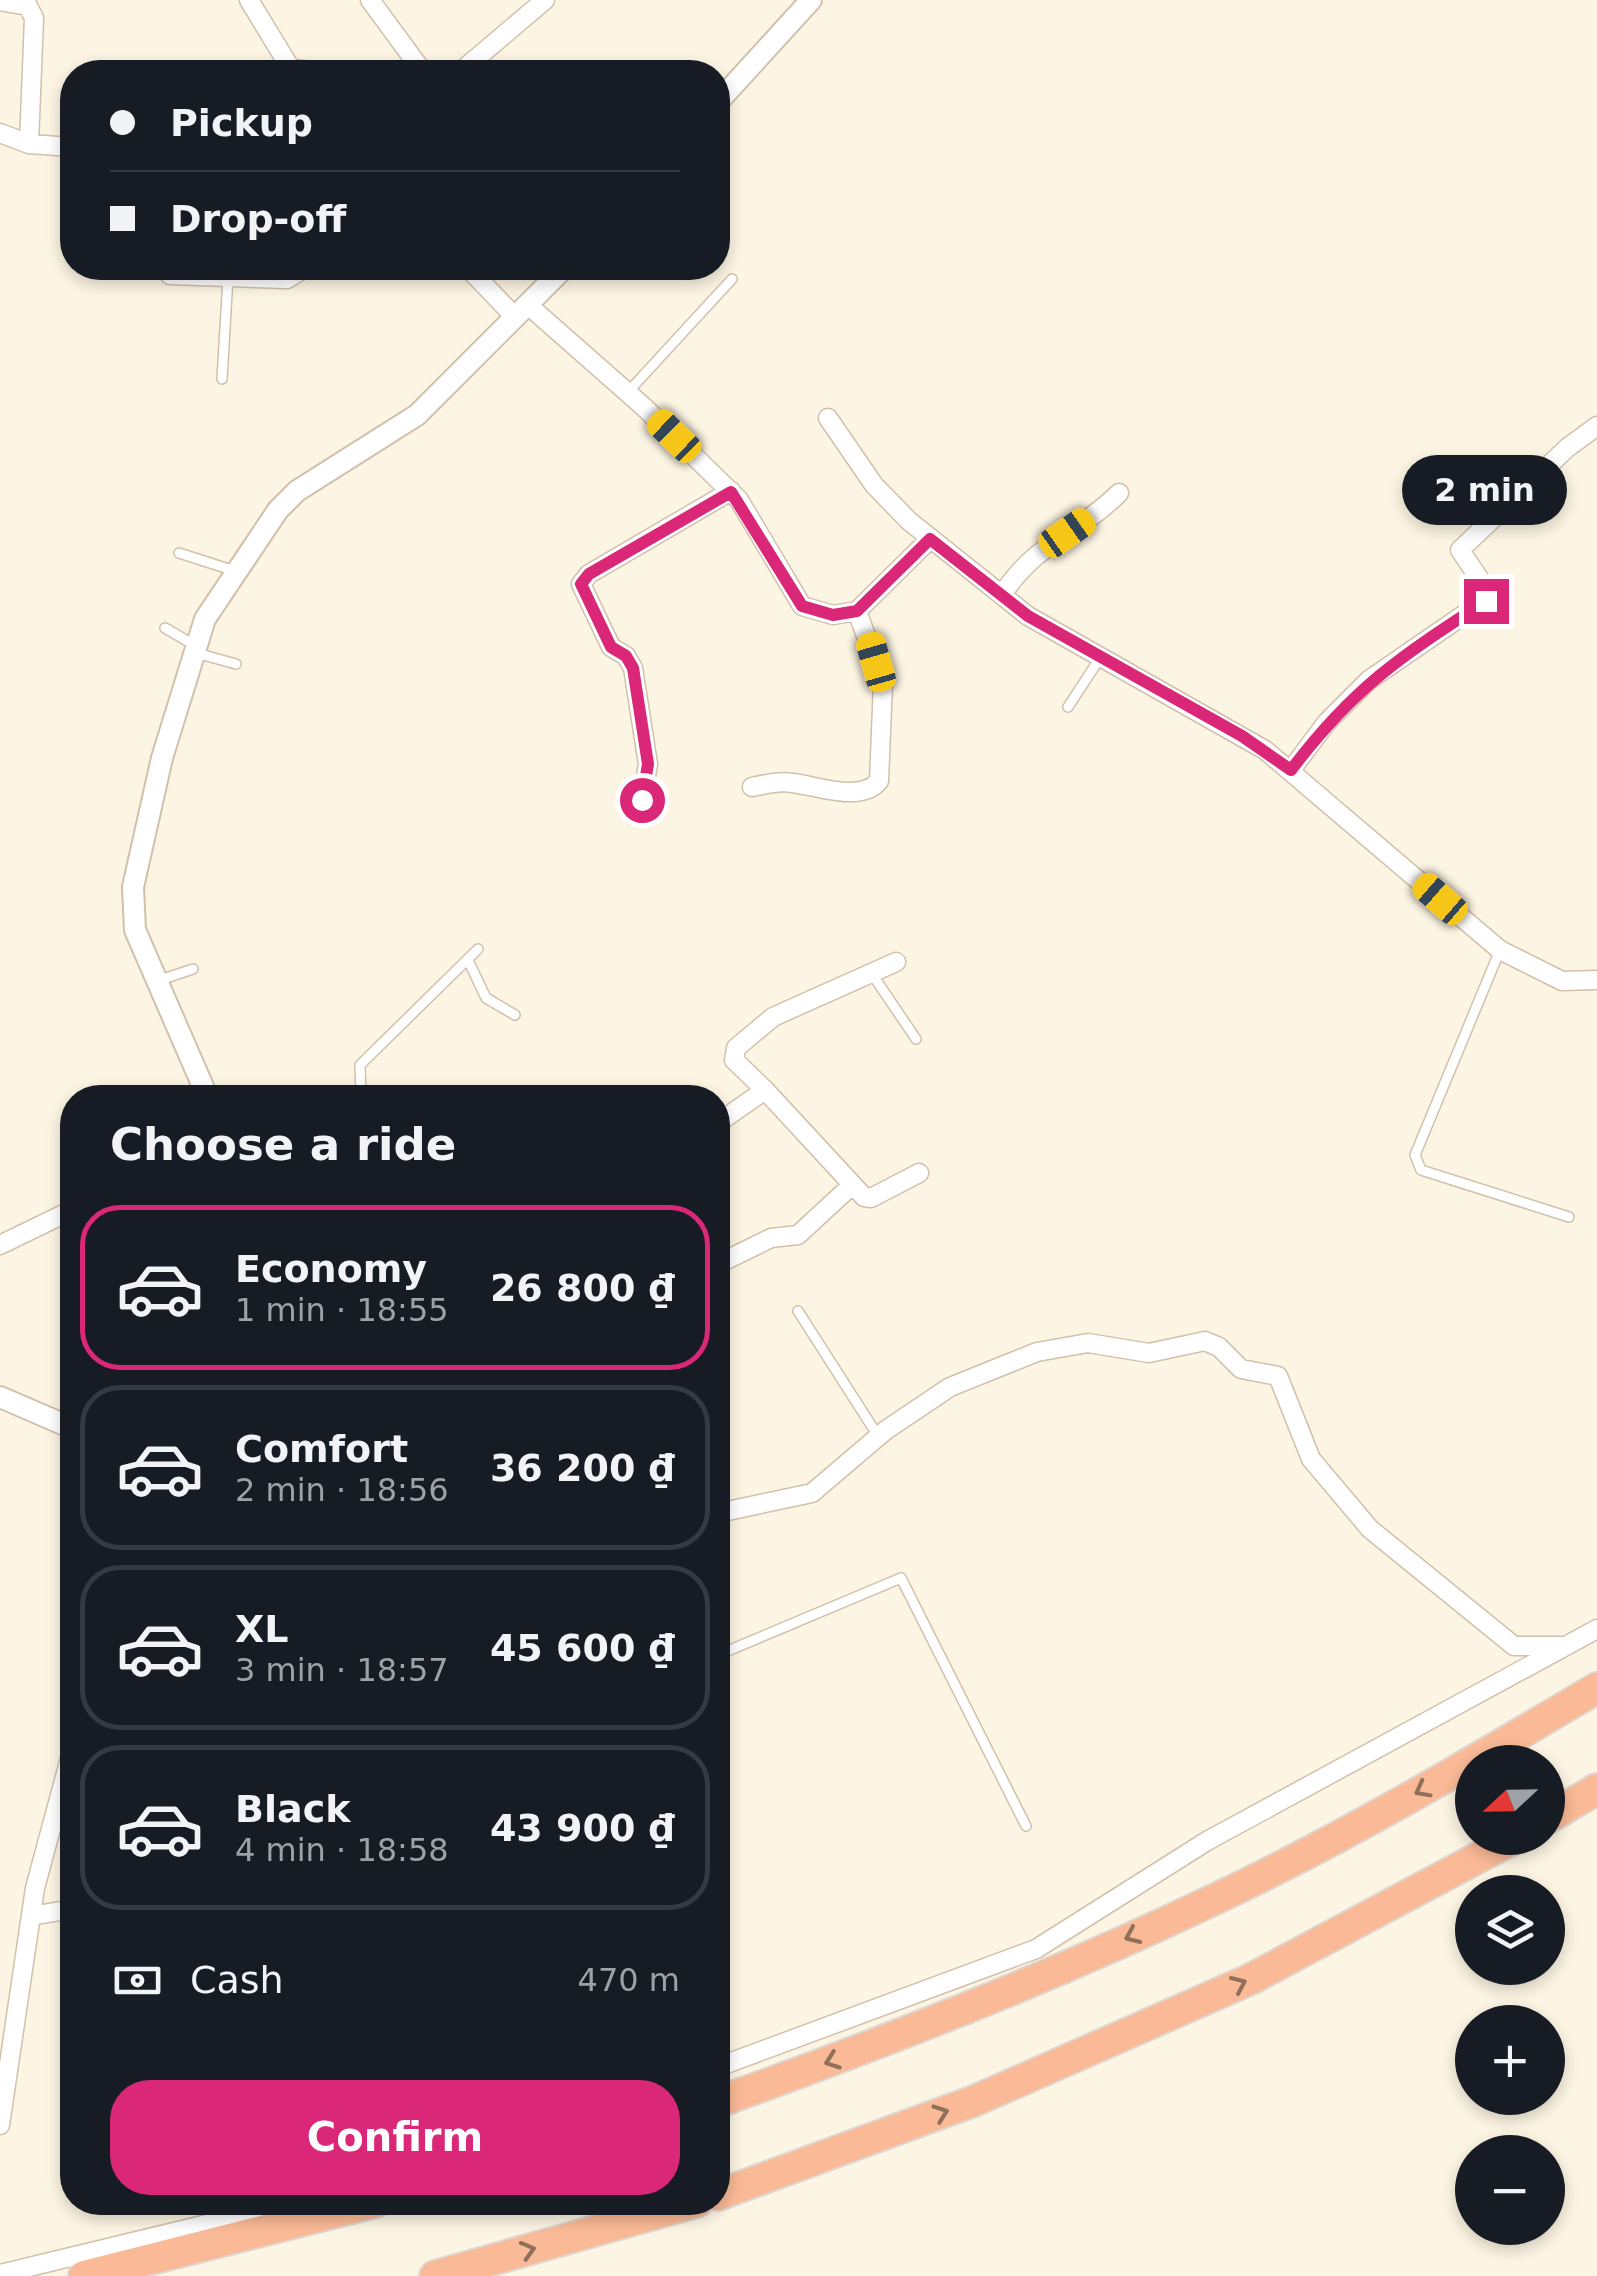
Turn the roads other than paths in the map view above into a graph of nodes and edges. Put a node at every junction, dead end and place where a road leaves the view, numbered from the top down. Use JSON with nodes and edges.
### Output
{"nodes":[{"id":1,"x":249,"y":0,"type":"edge"},
{"id":2,"x":370,"y":0,"type":"edge"},
{"id":3,"x":544,"y":0,"type":"edge"},
{"id":4,"x":811,"y":0,"type":"edge"},
{"id":5,"x":0,"y":1,"type":"edge"},
{"id":6,"x":286,"y":60,"type":"edge"},
{"id":7,"x":413,"y":60,"type":"edge"},
{"id":8,"x":477,"y":60,"type":"edge"},
{"id":9,"x":730,"y":89,"type":"edge"},
{"id":10,"x":0,"y":134,"type":"edge"},
{"id":11,"x":29,"y":144,"type":"junction"},
{"id":12,"x":60,"y":146,"type":"edge"},
{"id":13,"x":732,"y":279,"type":"dead end"},
{"id":14,"x":228,"y":280,"type":"edge"},
{"id":15,"x":483,"y":280,"type":"edge"},
{"id":16,"x":552,"y":280,"type":"edge"},
{"id":17,"x":522,"y":310,"type":"junction"},
{"id":18,"x":222,"y":379,"type":"dead end"},
{"id":19,"x":628,"y":392,"type":"junction"},
{"id":20,"x":828,"y":418,"type":"dead end"},
{"id":21,"x":1597,"y":426,"type":"edge"},
{"id":22,"x":731,"y":492,"type":"junction"},
{"id":23,"x":1119,"y":492,"type":"dead end"},
{"id":24,"x":930,"y":539,"type":"junction"},
{"id":25,"x":180,"y":552,"type":"dead end"},
{"id":26,"x":238,"y":572,"type":"junction"},
{"id":27,"x":1002,"y":595,"type":"junction"},
{"id":28,"x":857,"y":611,"type":"junction"},
{"id":29,"x":164,"y":628,"type":"dead end"},
{"id":30,"x":195,"y":649,"type":"junction"},
{"id":31,"x":1100,"y":658,"type":"junction"},
{"id":32,"x":236,"y":664,"type":"dead end"},
{"id":33,"x":1068,"y":707,"type":"dead end"},
{"id":34,"x":1291,"y":770,"type":"junction"},
{"id":35,"x":752,"y":786,"type":"dead end"},
{"id":36,"x":642,"y":800,"type":"dead end"},
{"id":37,"x":478,"y":949,"type":"dead end"},
{"id":38,"x":1500,"y":950,"type":"junction"},
{"id":39,"x":468,"y":960,"type":"junction"},
{"id":40,"x":896,"y":962,"type":"dead end"},
{"id":41,"x":193,"y":969,"type":"dead end"},
{"id":42,"x":870,"y":972,"type":"junction"},
{"id":43,"x":1597,"y":980,"type":"edge"},
{"id":44,"x":157,"y":981,"type":"junction"},
{"id":45,"x":515,"y":1015,"type":"dead end"},
{"id":46,"x":916,"y":1039,"type":"dead end"},
{"id":47,"x":202,"y":1085,"type":"edge"},
{"id":48,"x":361,"y":1085,"type":"edge"},
{"id":49,"x":765,"y":1090,"type":"junction"},
{"id":50,"x":730,"y":1115,"type":"edge"},
{"id":51,"x":919,"y":1173,"type":"dead end"},
{"id":52,"x":852,"y":1186,"type":"junction"},
{"id":53,"x":60,"y":1216,"type":"edge"},
{"id":54,"x":1569,"y":1217,"type":"dead end"},
{"id":55,"x":0,"y":1245,"type":"edge"},
{"id":56,"x":730,"y":1258,"type":"edge"},
{"id":57,"x":798,"y":1310,"type":"dead end"},
{"id":58,"x":0,"y":1397,"type":"edge"},
{"id":59,"x":60,"y":1423,"type":"edge"},
{"id":60,"x":878,"y":1436,"type":"junction"},
{"id":61,"x":730,"y":1511,"type":"edge"},
{"id":62,"x":1597,"y":1630,"type":"edge"},
{"id":63,"x":1566,"y":1646,"type":"junction"},
{"id":64,"x":730,"y":1650,"type":"edge"},
{"id":65,"x":1597,"y":1688,"type":"edge"},
{"id":66,"x":1597,"y":1789,"type":"edge"},
{"id":67,"x":60,"y":1802,"type":"edge"},
{"id":68,"x":1565,"y":1808,"type":"edge"},
{"id":69,"x":1026,"y":1826,"type":"dead end"},
{"id":70,"x":1483,"y":1855,"type":"edge"},
{"id":71,"x":60,"y":1911,"type":"edge"},
{"id":72,"x":31,"y":1916,"type":"junction"},
{"id":73,"x":730,"y":2063,"type":"edge"},
{"id":74,"x":730,"y":2098,"type":"edge"},
{"id":75,"x":0,"y":2125,"type":"edge"},
{"id":76,"x":730,"y":2191,"type":"edge"},
{"id":77,"x":244,"y":2215,"type":"edge"},
{"id":78,"x":325,"y":2215,"type":"edge"},
{"id":79,"x":651,"y":2215,"type":"edge"},
{"id":80,"x":0,"y":2274,"type":"edge"},
{"id":81,"x":84,"y":2276,"type":"edge"},
{"id":82,"x":434,"y":2276,"type":"edge"}],
"edges":[{"from":1,"to":6,"type":"street"},
{"from":2,"to":7,"type":"street"},
{"from":3,"to":8,"type":"street"},
{"from":4,"to":9,"type":"street"},
{"from":5,"to":11,"type":"street"},
{"from":10,"to":11,"type":"street"},
{"from":11,"to":12,"type":"street"},
{"from":13,"to":19,"type":"lane"},
{"from":14,"to":18,"type":"lane"},
{"from":15,"to":17,"type":"street"},
{"from":16,"to":17,"type":"street"},
{"from":17,"to":19,"type":"street"},
{"from":17,"to":26,"type":"street"},
{"from":19,"to":22,"type":"street"},
{"from":20,"to":24,"type":"street"},
{"from":21,"to":34,"type":"street"},
{"from":22,"to":28,"type":"street"},
{"from":22,"to":36,"type":"street"},
{"from":23,"to":27,"type":"street"},
{"from":24,"to":27,"type":"street"},
{"from":24,"to":28,"type":"street"},
{"from":25,"to":26,"type":"lane"},
{"from":26,"to":30,"type":"street"},
{"from":27,"to":31,"type":"street"},
{"from":28,"to":35,"type":"street"},
{"from":29,"to":30,"type":"lane"},
{"from":30,"to":32,"type":"lane"},
{"from":30,"to":44,"type":"street"},
{"from":31,"to":33,"type":"lane"},
{"from":31,"to":34,"type":"street"},
{"from":34,"to":38,"type":"street"},
{"from":37,"to":39,"type":"lane"},
{"from":38,"to":43,"type":"street"},
{"from":38,"to":54,"type":"lane"},
{"from":39,"to":45,"type":"lane"},
{"from":39,"to":48,"type":"lane"},
{"from":40,"to":42,"type":"street"},
{"from":41,"to":44,"type":"lane"},
{"from":42,"to":46,"type":"lane"},
{"from":42,"to":49,"type":"street"},
{"from":44,"to":47,"type":"street"},
{"from":49,"to":50,"type":"street"},
{"from":49,"to":52,"type":"street"},
{"from":51,"to":52,"type":"street"},
{"from":52,"to":56,"type":"street"},
{"from":53,"to":55,"type":"street"},
{"from":57,"to":60,"type":"lane"},
{"from":58,"to":59,"type":"street"},
{"from":60,"to":61,"type":"street"},
{"from":60,"to":63,"type":"street"},
{"from":62,"to":63,"type":"street"},
{"from":63,"to":73,"type":"street"},
{"from":64,"to":69,"type":"lane"},
{"from":65,"to":74,"type":"highway","one_way":true},
{"from":66,"to":68,"type":"highway"},
{"from":67,"to":72,"type":"street"},
{"from":76,"to":70,"type":"highway","one_way":true},
{"from":71,"to":72,"type":"street"},
{"from":72,"to":75,"type":"street"},
{"from":77,"to":80,"type":"street"},
{"from":78,"to":81,"type":"highway"},
{"from":82,"to":79,"type":"highway","one_way":true}]}
